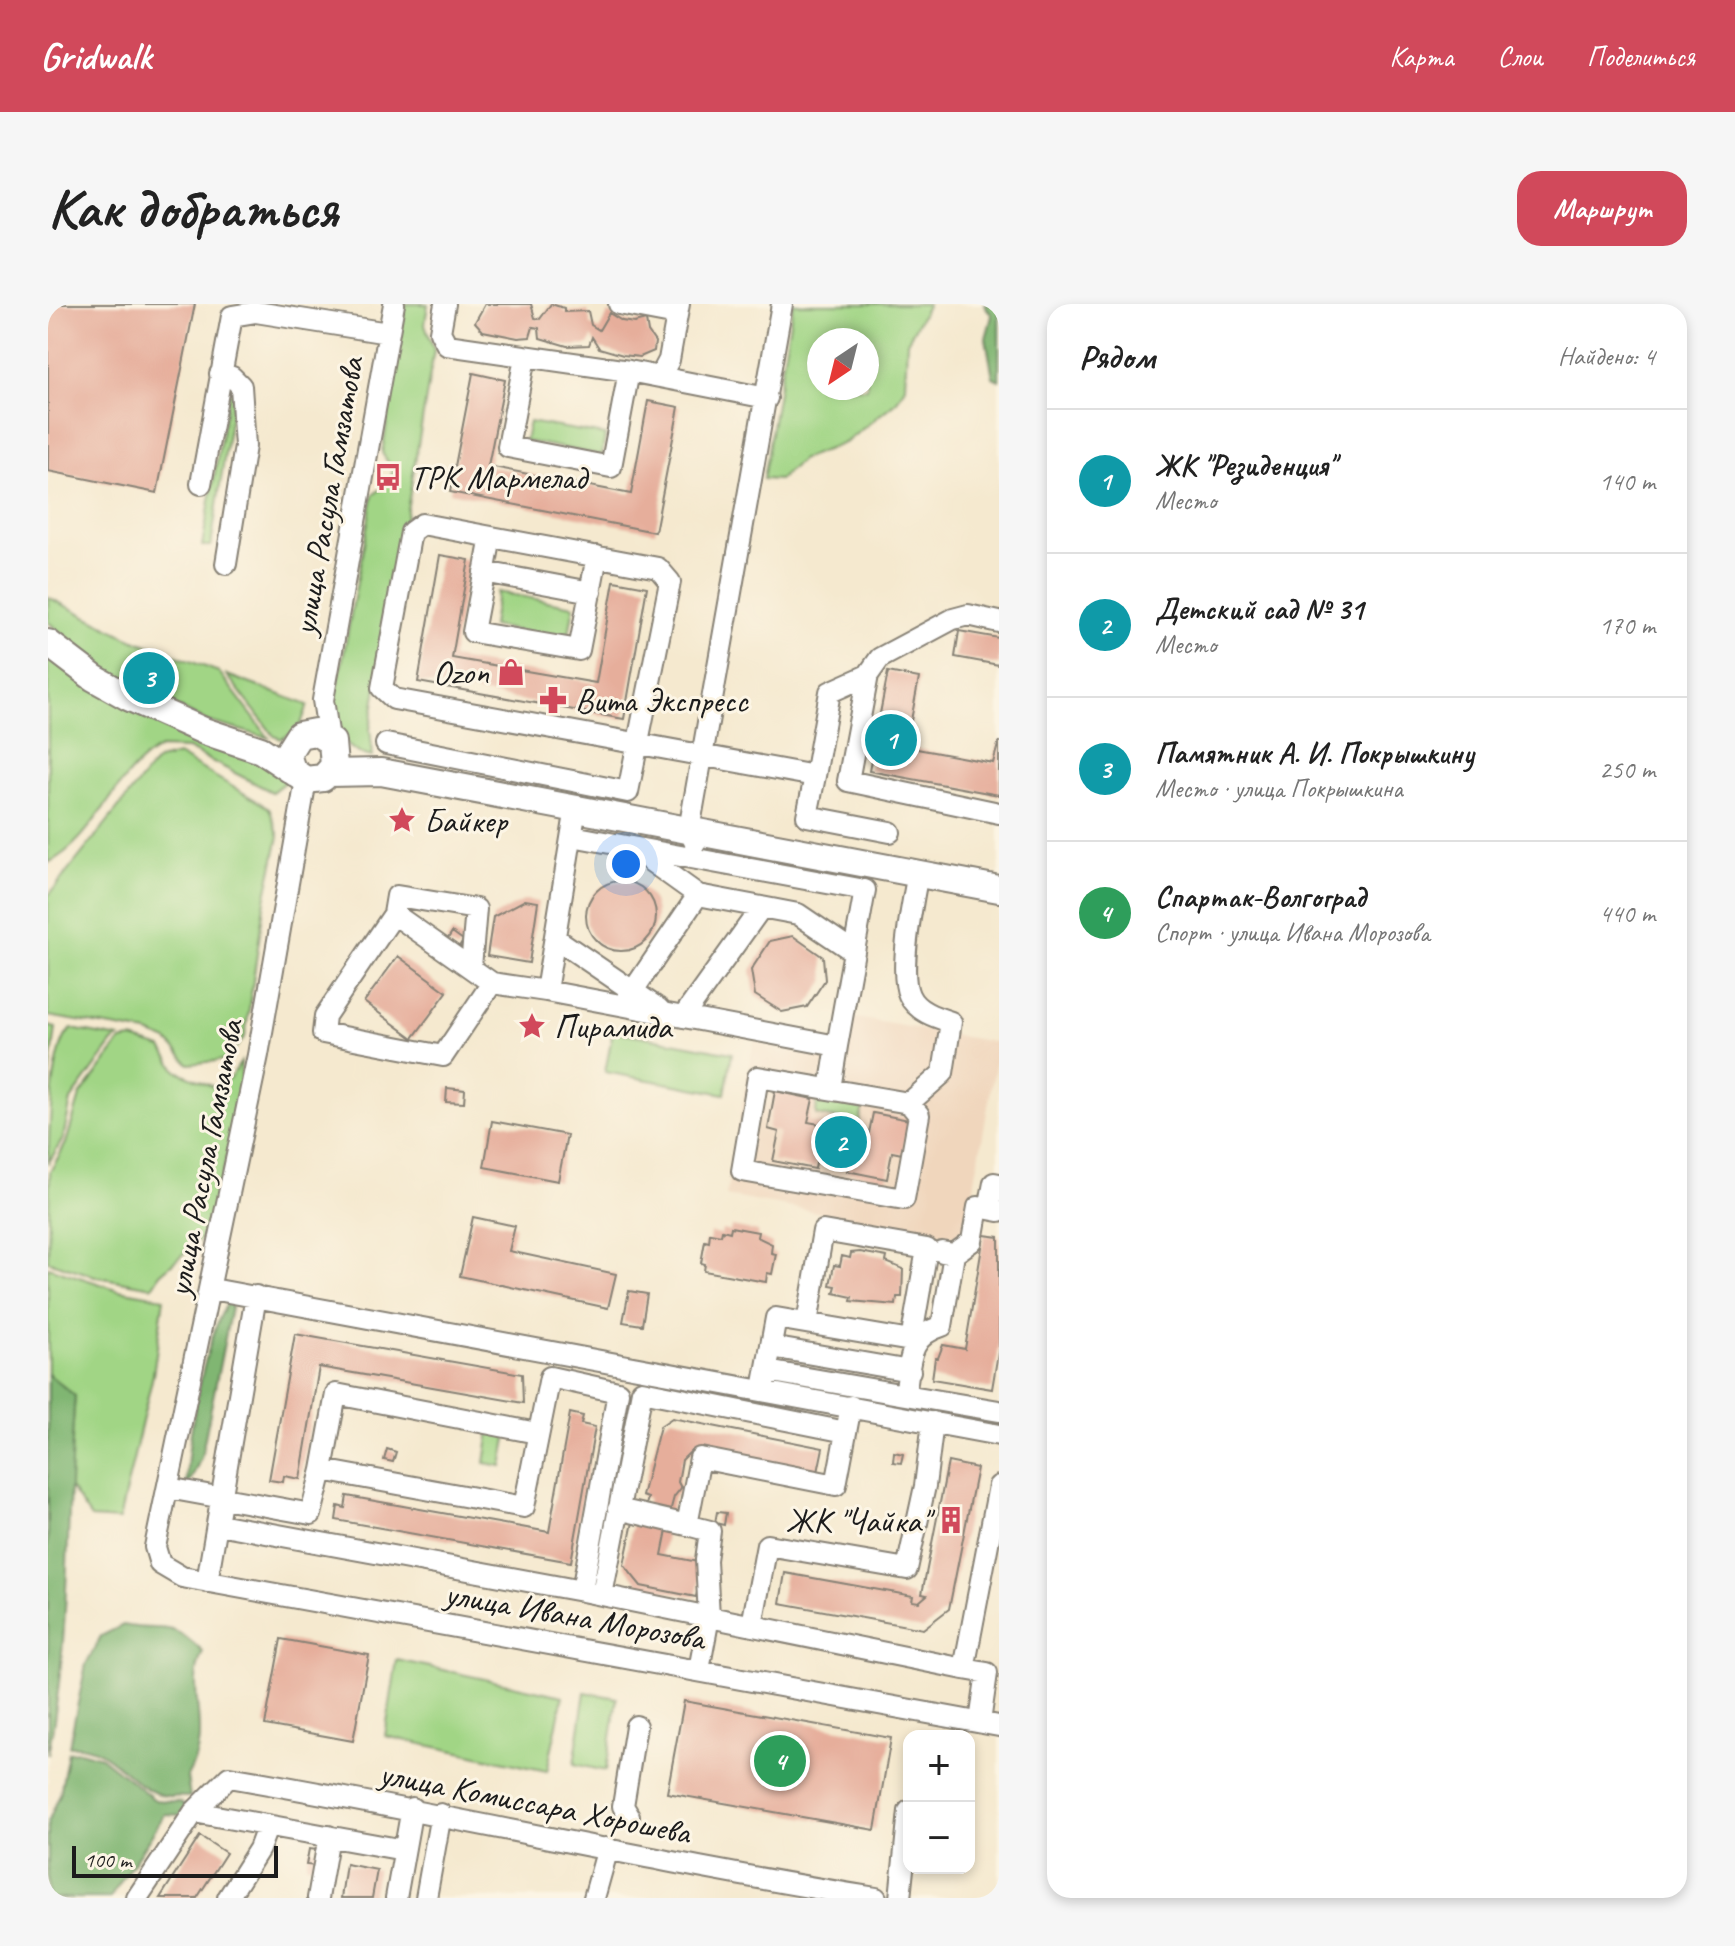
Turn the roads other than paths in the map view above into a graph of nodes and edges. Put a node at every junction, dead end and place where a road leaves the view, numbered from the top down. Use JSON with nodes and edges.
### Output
{"nodes":[{"id":1,"x":394,"y":304,"type":"edge"},
{"id":2,"x":445,"y":304,"type":"edge"},
{"id":3,"x":619,"y":304,"type":"edge"},
{"id":4,"x":782,"y":304,"type":"edge"},
{"id":5,"x":234,"y":310,"type":"edge"},
{"id":6,"x":678,"y":310,"type":"edge"},
{"id":7,"x":388,"y":333,"type":"junction"},
{"id":8,"x":525,"y":357,"type":"junction"},
{"id":9,"x":629,"y":371,"type":"junction"},
{"id":10,"x":220,"y":374,"type":"junction"},
{"id":11,"x":660,"y":377,"type":"junction"},
{"id":12,"x":767,"y":398,"type":"junction"},
{"id":13,"x":201,"y":484,"type":"dead end"},
{"id":14,"x":491,"y":537,"type":"junction"},
{"id":15,"x":597,"y":556,"type":"junction"},
{"id":16,"x":226,"y":564,"type":"dead end"},
{"id":17,"x":484,"y":572,"type":"junction"},
{"id":18,"x":591,"y":592,"type":"junction"},
{"id":19,"x":999,"y":622,"type":"edge"},
{"id":20,"x":48,"y":643,"type":"edge"},
{"id":21,"x":868,"y":675,"type":"junction"},
{"id":22,"x":323,"y":700,"type":"junction"},
{"id":23,"x":297,"y":737,"type":"junction"},
{"id":24,"x":235,"y":740,"type":"junction"},
{"id":25,"x":330,"y":740,"type":"junction"},
{"id":26,"x":638,"y":742,"type":"junction"},
{"id":27,"x":386,"y":744,"type":"dead end"},
{"id":28,"x":702,"y":755,"type":"junction"},
{"id":29,"x":474,"y":762,"type":"junction"},
{"id":30,"x":381,"y":772,"type":"junction"},
{"id":31,"x":309,"y":774,"type":"junction"},
{"id":32,"x":815,"y":776,"type":"junction"},
{"id":33,"x":470,"y":789,"type":"junction"},
{"id":34,"x":577,"y":809,"type":"junction"},
{"id":35,"x":999,"y":813,"type":"edge"},
{"id":36,"x":689,"y":830,"type":"junction"},
{"id":37,"x":890,"y":832,"type":"dead end"},
{"id":38,"x":572,"y":836,"type":"junction"},
{"id":39,"x":631,"y":848,"type":"junction"},
{"id":40,"x":692,"y":859,"type":"junction"},
{"id":41,"x":918,"y":873,"type":"junction"},
{"id":42,"x":999,"y":889,"type":"edge"},
{"id":43,"x":698,"y":895,"type":"junction"},
{"id":44,"x":761,"y":908,"type":"junction"},
{"id":45,"x":394,"y":914,"type":"junction"},
{"id":46,"x":555,"y":938,"type":"junction"},
{"id":47,"x":854,"y":952,"type":"junction"},
{"id":48,"x":471,"y":967,"type":"junction"},
{"id":49,"x":492,"y":983,"type":"junction"},
{"id":50,"x":546,"y":991,"type":"junction"},
{"id":51,"x":627,"y":998,"type":"junction"},
{"id":52,"x":674,"y":1015,"type":"junction"},
{"id":53,"x":837,"y":1046,"type":"junction"},
{"id":54,"x":830,"y":1089,"type":"junction"},
{"id":55,"x":909,"y":1103,"type":"junction"},
{"id":56,"x":999,"y":1184,"type":"edge"},
{"id":57,"x":994,"y":1210,"type":"edge"},
{"id":58,"x":927,"y":1249,"type":"junction"},
{"id":59,"x":954,"y":1254,"type":"junction"},
{"id":60,"x":212,"y":1289,"type":"junction"},
{"id":61,"x":256,"y":1296,"type":"junction"},
{"id":62,"x":807,"y":1323,"type":"junction"},
{"id":63,"x":913,"y":1341,"type":"junction"},
{"id":64,"x":771,"y":1347,"type":"junction"},
{"id":65,"x":555,"y":1350,"type":"junction"},
{"id":66,"x":910,"y":1371,"type":"junction"},
{"id":67,"x":550,"y":1377,"type":"junction"},
{"id":68,"x":765,"y":1380,"type":"junction"},
{"id":69,"x":905,"y":1395,"type":"junction"},
{"id":70,"x":851,"y":1406,"type":"junction"},
{"id":71,"x":999,"y":1411,"type":"edge"},
{"id":72,"x":933,"y":1422,"type":"junction"},
{"id":73,"x":846,"y":1432,"type":"junction"},
{"id":74,"x":537,"y":1433,"type":"junction"},
{"id":75,"x":999,"y":1435,"type":"edge"},
{"id":76,"x":322,"y":1470,"type":"junction"},
{"id":77,"x":999,"y":1486,"type":"edge"},
{"id":78,"x":168,"y":1488,"type":"junction"},
{"id":79,"x":223,"y":1498,"type":"junction"},
{"id":80,"x":618,"y":1509,"type":"junction"},
{"id":81,"x":218,"y":1524,"type":"junction"},
{"id":82,"x":687,"y":1525,"type":"junction"},
{"id":83,"x":155,"y":1547,"type":"joint"},
{"id":84,"x":207,"y":1582,"type":"junction"},
{"id":85,"x":592,"y":1593,"type":"junction"},
{"id":86,"x":709,"y":1617,"type":"junction"},
{"id":87,"x":752,"y":1625,"type":"junction"},
{"id":88,"x":964,"y":1669,"type":"junction"},
{"id":89,"x":699,"y":1670,"type":"junction"},
{"id":90,"x":989,"y":1724,"type":"edge"},
{"id":91,"x":636,"y":1726,"type":"dead end"},
{"id":92,"x":412,"y":1808,"type":"junction"},
{"id":93,"x":194,"y":1812,"type":"junction"},
{"id":94,"x":441,"y":1814,"type":"junction"},
{"id":95,"x":629,"y":1816,"type":"dead end"},
{"id":96,"x":268,"y":1825,"type":"junction"},
{"id":97,"x":329,"y":1836,"type":"junction"},
{"id":98,"x":608,"y":1848,"type":"junction"},
{"id":99,"x":404,"y":1850,"type":"junction"},
{"id":100,"x":903,"y":1869,"type":"edge"},
{"id":101,"x":244,"y":1873,"type":"junction"},
{"id":102,"x":761,"y":1889,"type":"edge"},
{"id":103,"x":137,"y":1898,"type":"edge"},
{"id":104,"x":228,"y":1898,"type":"edge"},
{"id":105,"x":239,"y":1898,"type":"edge"},
{"id":106,"x":318,"y":1898,"type":"edge"},
{"id":107,"x":396,"y":1898,"type":"edge"},
{"id":108,"x":426,"y":1898,"type":"edge"},
{"id":109,"x":594,"y":1898,"type":"edge"},
{"id":110,"x":876,"y":1898,"type":"edge"},
{"id":111,"x":900,"y":1898,"type":"edge"}],
"edges":[{"from":1,"to":7,"type":"street","name":"улица Расула Гамзатова"},
{"from":2,"to":8,"type":"street"},
{"from":3,"to":6,"type":"street"},
{"from":4,"to":12,"type":"street"},
{"from":5,"to":7,"type":"street"},
{"from":5,"to":10,"type":"street"},
{"from":6,"to":11,"type":"street"},
{"from":7,"to":22,"type":"street","name":"улица Расула Гамзатова"},
{"from":8,"to":9,"type":"street"},
{"from":8,"to":9,"type":"street"},
{"from":9,"to":11,"type":"street"},
{"from":10,"to":13,"type":"street"},
{"from":10,"to":16,"type":"street"},
{"from":11,"to":12,"type":"street"},
{"from":12,"to":28,"type":"street"},
{"from":14,"to":15,"type":"street"},
{"from":14,"to":17,"type":"street"},
{"from":14,"to":26,"type":"street"},
{"from":15,"to":18,"type":"street"},
{"from":15,"to":26,"type":"street"},
{"from":17,"to":18,"type":"street"},
{"from":17,"to":18,"type":"street"},
{"from":19,"to":21,"type":"street"},
{"from":20,"to":24,"type":"main road"},
{"from":21,"to":32,"type":"street"},
{"from":21,"to":35,"type":"street"},
{"from":22,"to":23,"type":"street","name":"улица Расула Гамзатова"},
{"from":22,"to":25,"type":"street","name":"улица Расула Гамзатова"},
{"from":23,"to":24,"type":"main road"},
{"from":23,"to":25,"type":"main road"},
{"from":23,"to":31,"type":"main road"},
{"from":24,"to":31,"type":"main road"},
{"from":25,"to":30,"type":"main road"},
{"from":25,"to":31,"type":"main road"},
{"from":26,"to":28,"type":"street"},
{"from":26,"to":29,"type":"street"},
{"from":27,"to":29,"type":"street"},
{"from":28,"to":32,"type":"street"},
{"from":28,"to":36,"type":"street"},
{"from":29,"to":33,"type":"street"},
{"from":30,"to":31,"type":"main road"},
{"from":30,"to":33,"type":"main road"},
{"from":31,"to":60,"type":"street","name":"улица Расула Гамзатова"},
{"from":32,"to":37,"type":"street"},
{"from":33,"to":34,"type":"main road"},
{"from":34,"to":36,"type":"main road"},
{"from":34,"to":38,"type":"street"},
{"from":36,"to":40,"type":"street"},
{"from":36,"to":41,"type":"main road"},
{"from":38,"to":39,"type":"street"},
{"from":38,"to":46,"type":"street"},
{"from":39,"to":40,"type":"street"},
{"from":39,"to":43,"type":"street"},
{"from":40,"to":47,"type":"street"},
{"from":41,"to":42,"type":"main road"},
{"from":41,"to":55,"type":"street"},
{"from":43,"to":44,"type":"street"},
{"from":43,"to":51,"type":"street"},
{"from":44,"to":47,"type":"street"},
{"from":44,"to":52,"type":"street"},
{"from":45,"to":48,"type":"street"},
{"from":45,"to":48,"type":"street"},
{"from":45,"to":49,"type":"street"},
{"from":46,"to":50,"type":"street"},
{"from":46,"to":51,"type":"street"},
{"from":47,"to":53,"type":"street"},
{"from":48,"to":49,"type":"street"},
{"from":49,"to":50,"type":"street"},
{"from":50,"to":51,"type":"street"},
{"from":51,"to":52,"type":"street"},
{"from":52,"to":53,"type":"street"},
{"from":53,"to":54,"type":"street"},
{"from":54,"to":55,"type":"street"},
{"from":54,"to":55,"type":"street"},
{"from":56,"to":57,"type":"street"},
{"from":57,"to":59,"type":"street"},
{"from":58,"to":59,"type":"street"},
{"from":58,"to":62,"type":"street"},
{"from":58,"to":63,"type":"street"},
{"from":59,"to":63,"type":"street"},
{"from":60,"to":61,"type":"street"},
{"from":60,"to":78,"type":"street","name":"улица Расула Гамзатова"},
{"from":61,"to":65,"type":"street"},
{"from":61,"to":79,"type":"street"},
{"from":62,"to":63,"type":"street"},
{"from":62,"to":64,"type":"street"},
{"from":63,"to":66,"type":"street"},
{"from":64,"to":66,"type":"street"},
{"from":64,"to":68,"type":"street"},
{"from":65,"to":67,"type":"street"},
{"from":65,"to":68,"type":"street"},
{"from":66,"to":69,"type":"street"},
{"from":67,"to":74,"type":"street"},
{"from":67,"to":85,"type":"street"},
{"from":68,"to":69,"type":"street"},
{"from":68,"to":70,"type":"street"},
{"from":69,"to":71,"type":"street"},
{"from":70,"to":72,"type":"street"},
{"from":70,"to":73,"type":"street"},
{"from":72,"to":75,"type":"street"},
{"from":72,"to":87,"type":"street"},
{"from":73,"to":80,"type":"street"},
{"from":73,"to":82,"type":"street"},
{"from":74,"to":76,"type":"street"},
{"from":74,"to":76,"type":"street"},
{"from":76,"to":79,"type":"street"},
{"from":77,"to":88,"type":"street"},
{"from":78,"to":79,"type":"street"},
{"from":78,"to":83,"type":"street","name":"улица Расула Гамзатова"},
{"from":79,"to":81,"type":"street"},
{"from":80,"to":82,"type":"street"},
{"from":80,"to":85,"type":"street"},
{"from":81,"to":84,"type":"street"},
{"from":81,"to":85,"type":"street"},
{"from":82,"to":86,"type":"street"},
{"from":83,"to":84,"type":"street","name":"улица Ивана Морозова"},
{"from":84,"to":89,"type":"street","name":"улица Ивана Морозова"},
{"from":85,"to":86,"type":"street"},
{"from":86,"to":87,"type":"street"},
{"from":86,"to":89,"type":"street"},
{"from":87,"to":88,"type":"street"},
{"from":88,"to":90,"type":"street"},
{"from":89,"to":90,"type":"street","name":"улица Ивана Морозова"},
{"from":91,"to":95,"type":"street"},
{"from":92,"to":93,"type":"street","name":"улица Комиссара Хорошева"},
{"from":92,"to":94,"type":"street","name":"улица Комиссара Хорошева"},
{"from":92,"to":99,"type":"street"},
{"from":93,"to":96,"type":"street"},
{"from":93,"to":103,"type":"street"},
{"from":94,"to":98,"type":"street","name":"улица Комиссара Хорошева"},
{"from":94,"to":108,"type":"street"},
{"from":96,"to":97,"type":"street"},
{"from":96,"to":101,"type":"street"},
{"from":97,"to":99,"type":"street"},
{"from":97,"to":106,"type":"street"},
{"from":98,"to":102,"type":"street","name":"улица Комиссара Хорошева"},
{"from":98,"to":109,"type":"street"},
{"from":99,"to":107,"type":"street"},
{"from":100,"to":111,"type":"street"},
{"from":101,"to":104,"type":"street"},
{"from":101,"to":105,"type":"street"},
{"from":102,"to":110,"type":"street","name":"улица Комиссара Хорошева"}]}
